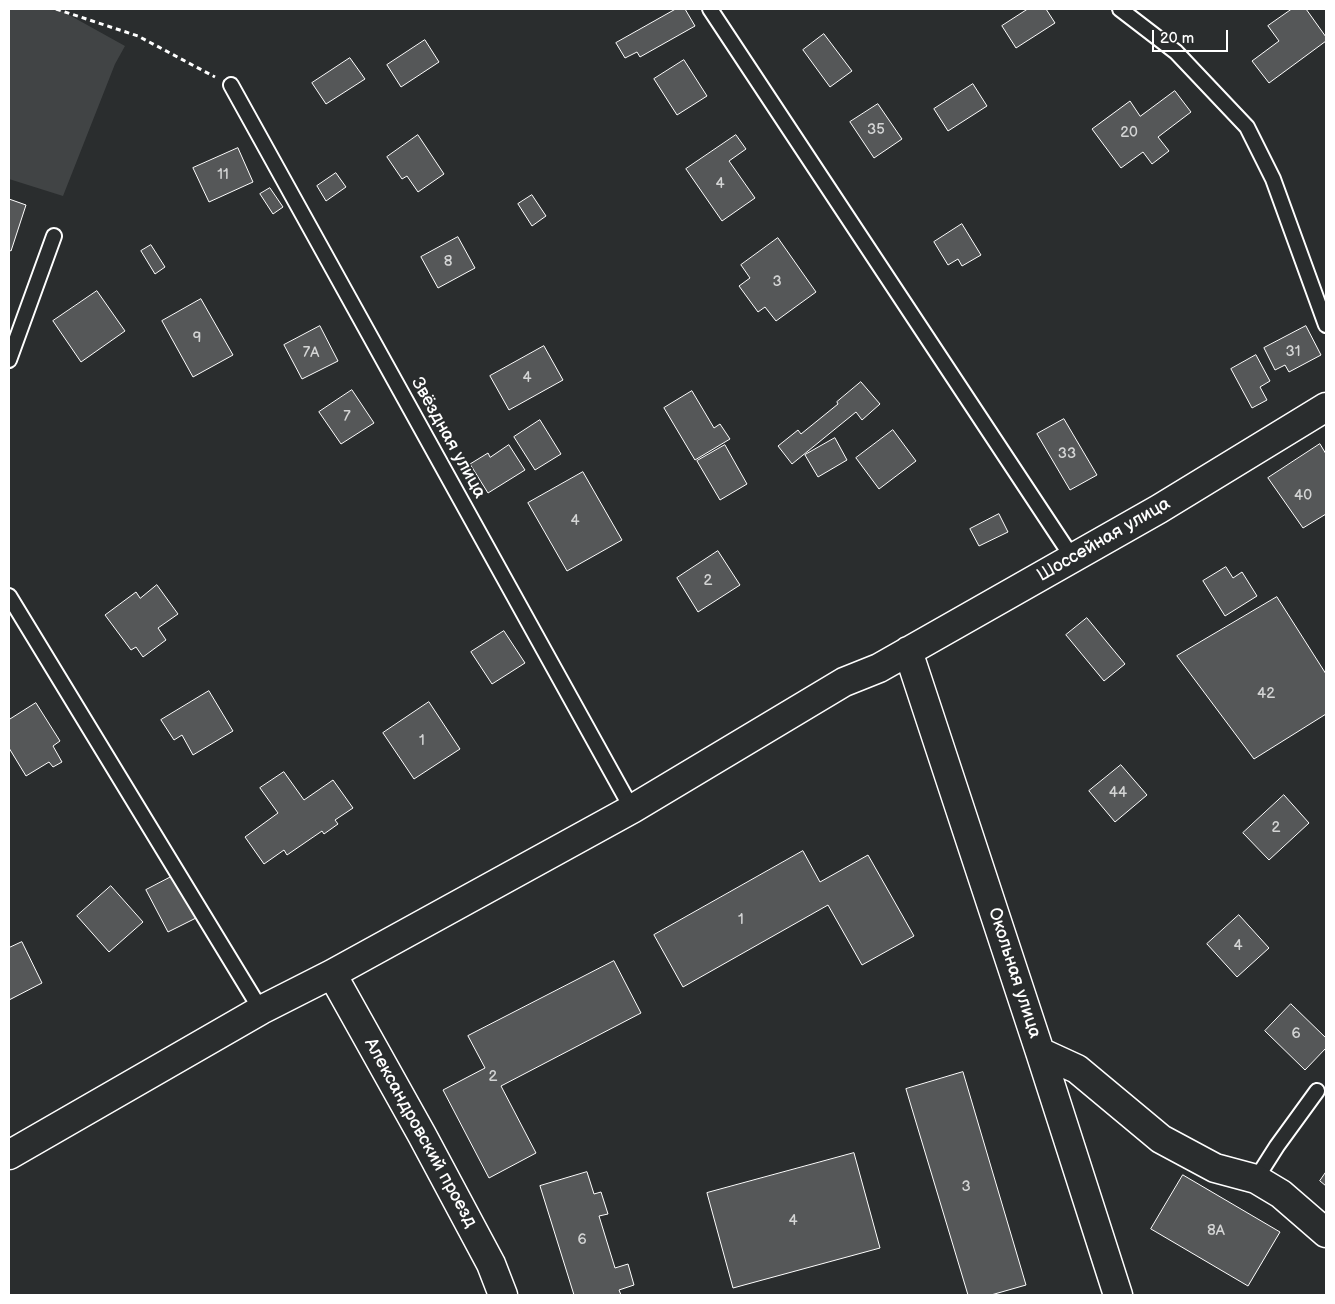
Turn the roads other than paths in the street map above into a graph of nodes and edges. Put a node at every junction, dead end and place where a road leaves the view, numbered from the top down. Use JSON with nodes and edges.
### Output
{"nodes":[{"id":1,"x":710,"y":9,"type":"edge"},
{"id":2,"x":1120,"y":9,"type":"edge"},
{"id":3,"x":232,"y":86,"type":"road end"},
{"id":4,"x":54,"y":236,"type":"dead end"},
{"id":5,"x":1326,"y":325,"type":"edge"},
{"id":6,"x":9,"y":360,"type":"edge"},
{"id":7,"x":1326,"y":407,"type":"edge"},
{"id":8,"x":1072,"y":557,"type":"junction"},
{"id":9,"x":9,"y":596,"type":"edge"},
{"id":10,"x":908,"y":651,"type":"junction"},
{"id":11,"x":632,"y":809,"type":"junction"},
{"id":12,"x":332,"y":974,"type":"junction"},
{"id":13,"x":261,"y":1010,"type":"junction"},
{"id":14,"x":1040,"y":1052,"type":"junction"},
{"id":15,"x":1317,"y":1091,"type":"dead end"},
{"id":16,"x":9,"y":1154,"type":"edge"},
{"id":17,"x":1256,"y":1178,"type":"junction"},
{"id":18,"x":1326,"y":1233,"type":"edge"},
{"id":19,"x":502,"y":1295,"type":"edge"},
{"id":20,"x":1118,"y":1295,"type":"edge"}],
"edges":[{"from":1,"to":8,"type":"lane"},
{"from":2,"to":5,"type":"lane"},
{"from":3,"to":11,"type":"lane","name":"Звёздная улица"},
{"from":4,"to":6,"type":"lane"},
{"from":7,"to":8,"type":"street","name":"Шоссейная улица"},
{"from":8,"to":10,"type":"street","name":"Шоссейная улица"},
{"from":9,"to":13,"type":"lane"},
{"from":10,"to":11,"type":"street","name":"Шоссейная улица"},
{"from":10,"to":14,"type":"street","name":"Окольная улица"},
{"from":11,"to":12,"type":"street","name":"Шоссейная улица"},
{"from":12,"to":13,"type":"street","name":"Шоссейная улица"},
{"from":12,"to":19,"type":"street","name":"Александровский проезд"},
{"from":13,"to":16,"type":"street","name":"Шоссейная улица"},
{"from":14,"to":17,"type":"street"},
{"from":14,"to":20,"type":"street","name":"Окольная улица"},
{"from":15,"to":17,"type":"lane"},
{"from":17,"to":18,"type":"street"}]}
